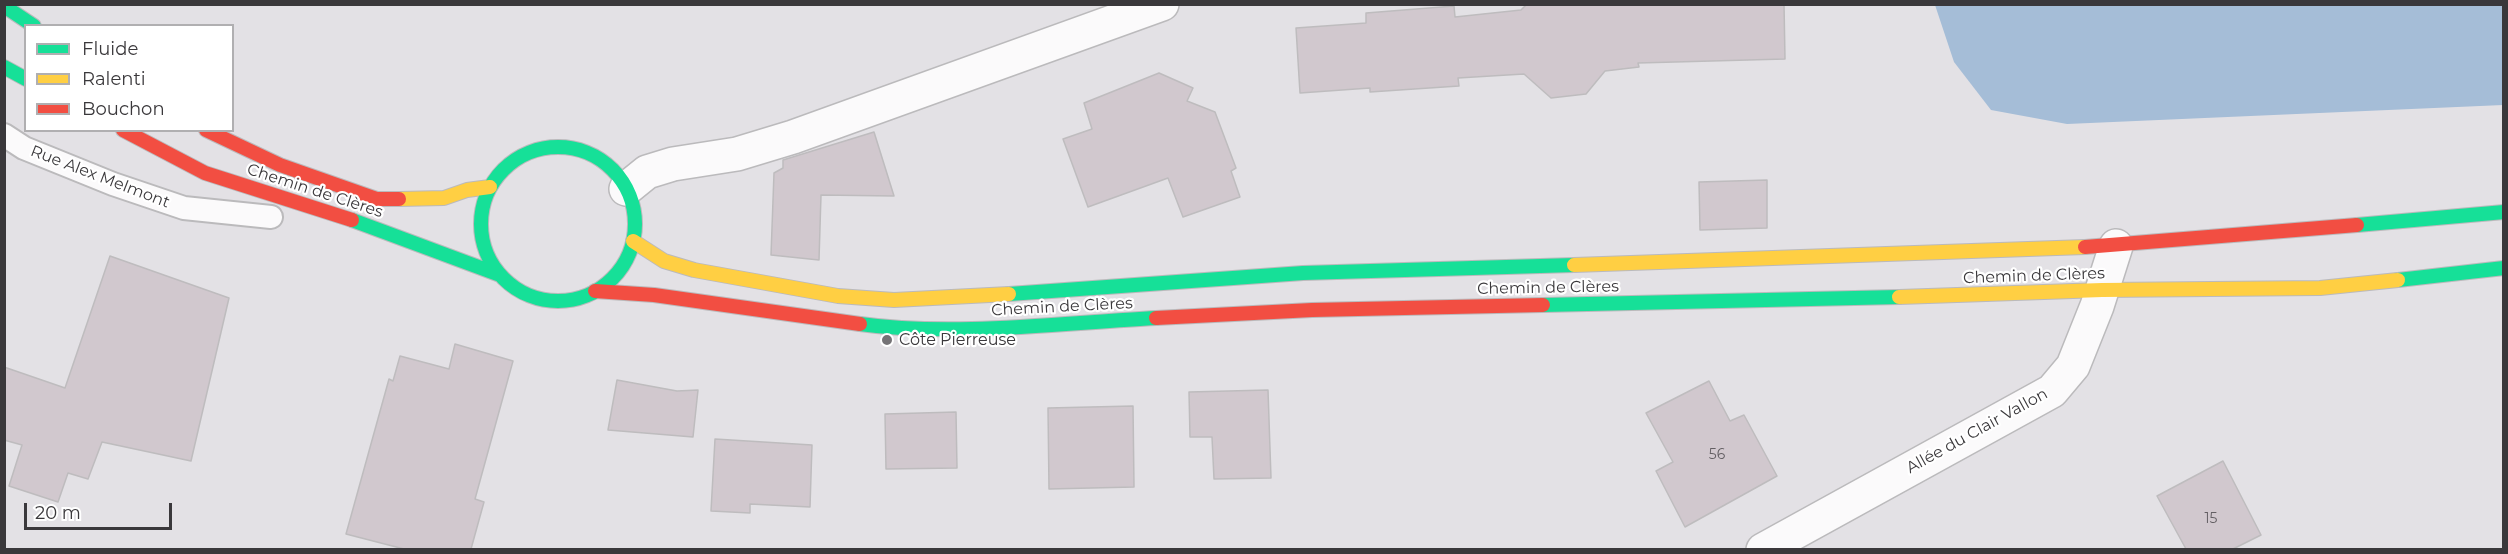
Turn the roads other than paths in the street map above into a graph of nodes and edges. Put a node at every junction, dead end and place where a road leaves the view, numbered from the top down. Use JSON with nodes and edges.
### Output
{"nodes":[{"id":1,"x":1162,"y":4,"type":"edge"},
{"id":2,"x":4,"y":6,"type":"edge"},
{"id":3,"x":31,"y":24,"type":"edge"},
{"id":4,"x":4,"y":67,"type":"edge"},
{"id":5,"x":24,"y":78,"type":"edge"},
{"id":6,"x":127,"y":132,"type":"edge"},
{"id":7,"x":210,"y":132,"type":"edge"},
{"id":8,"x":4,"y":135,"type":"edge"},
{"id":9,"x":490,"y":187,"type":"junction"},
{"id":10,"x":626,"y":189,"type":"junction"},
{"id":11,"x":2504,"y":212,"type":"edge"},
{"id":12,"x":271,"y":217,"type":"dead end"},
{"id":13,"x":633,"y":241,"type":"junction"},
{"id":14,"x":2116,"y":246,"type":"junction"},
{"id":15,"x":2504,"y":268,"type":"edge"},
{"id":16,"x":500,"y":275,"type":"junction"},
{"id":17,"x":2102,"y":290,"type":"junction"},
{"id":18,"x":595,"y":291,"type":"junction"},
{"id":19,"x":1763,"y":549,"type":"edge"}],
"edges":[{"from":1,"to":10,"type":"street"},
{"from":2,"to":3,"type":"street"},
{"from":4,"to":5,"type":"street"},
{"from":6,"to":16,"type":"street","name":"Chemin de Clères"},
{"from":7,"to":9,"type":"street","name":"Chemin de Clères"},
{"from":8,"to":12,"type":"lane","name":"Rue Alex Melmont"},
{"from":9,"to":10,"type":"street"},
{"from":9,"to":16,"type":"street"},
{"from":10,"to":13,"type":"street"},
{"from":11,"to":14,"type":"street","name":"Chemin de Clères"},
{"from":13,"to":14,"type":"street","name":"Chemin de Clères"},
{"from":13,"to":18,"type":"street"},
{"from":14,"to":17,"type":"street","name":"Allée du Clair Vallon"},
{"from":15,"to":17,"type":"street","name":"Chemin de Clères"},
{"from":16,"to":18,"type":"street"},
{"from":17,"to":18,"type":"street","name":"Chemin de Clères"},
{"from":17,"to":19,"type":"street","name":"Allée du Clair Vallon"}]}
